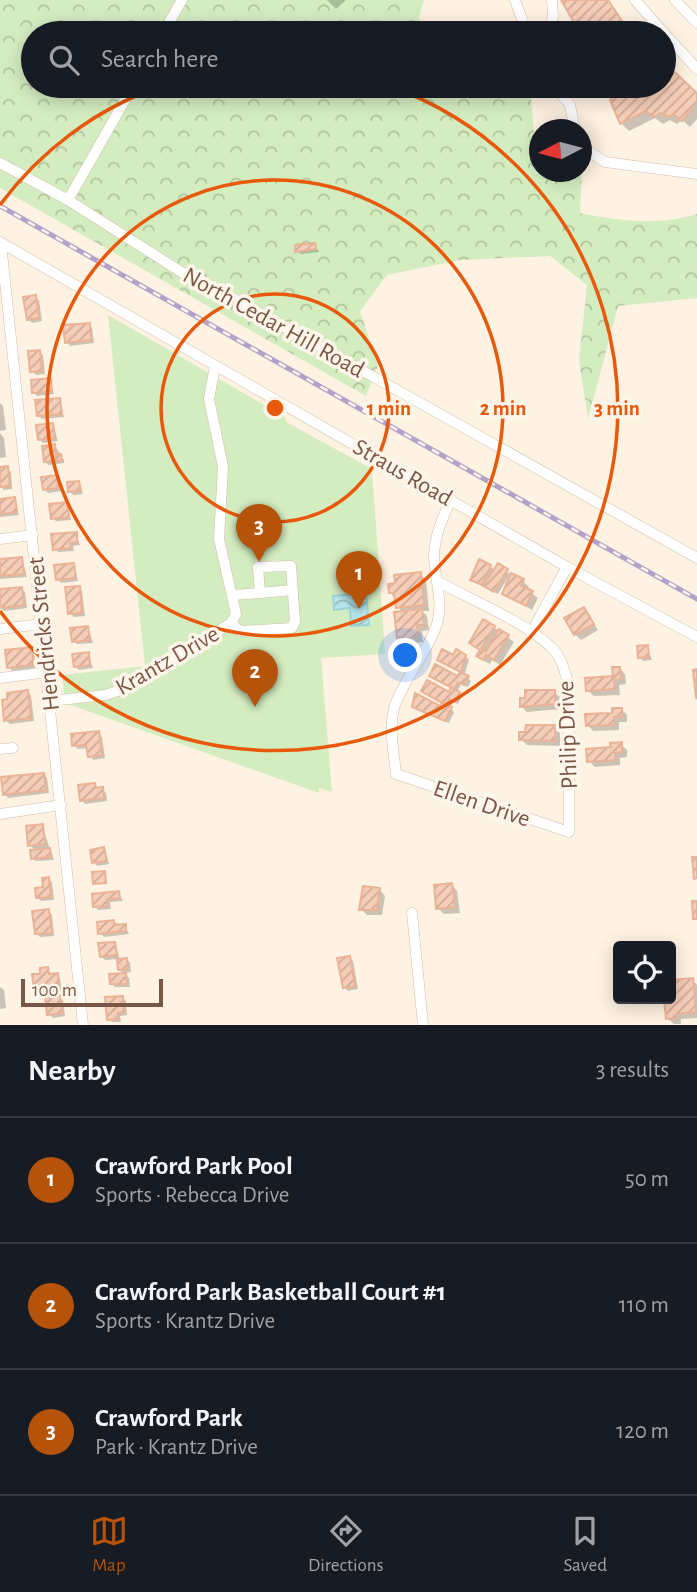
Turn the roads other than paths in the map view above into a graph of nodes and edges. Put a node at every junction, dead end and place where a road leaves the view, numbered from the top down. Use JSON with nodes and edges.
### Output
{"nodes":[{"id":1,"x":181,"y":0,"type":"edge"},
{"id":2,"x":515,"y":0,"type":"edge"},
{"id":3,"x":552,"y":0,"type":"edge"},
{"id":4,"x":635,"y":0,"type":"edge"},
{"id":5,"x":675,"y":0,"type":"edge"},
{"id":6,"x":170,"y":21,"type":"edge"},
{"id":7,"x":524,"y":21,"type":"edge"},
{"id":8,"x":552,"y":21,"type":"edge"},
{"id":9,"x":653,"y":21,"type":"edge"},
{"id":10,"x":697,"y":23,"type":"edge"},
{"id":11,"x":676,"y":46,"type":"edge"},
{"id":12,"x":697,"y":69,"type":"edge"},
{"id":13,"x":126,"y":98,"type":"edge"},
{"id":14,"x":564,"y":98,"type":"edge"},
{"id":15,"x":573,"y":119,"type":"edge"},
{"id":16,"x":592,"y":154,"type":"edge"},
{"id":17,"x":0,"y":163,"type":"edge"},
{"id":18,"x":697,"y":174,"type":"edge"},
{"id":19,"x":68,"y":200,"type":"junction"},
{"id":20,"x":1,"y":243,"type":"edge"},
{"id":21,"x":215,"y":366,"type":"junction"},
{"id":22,"x":451,"y":499,"type":"junction"},
{"id":23,"x":33,"y":535,"type":"junction"},
{"id":24,"x":0,"y":539,"type":"edge"},
{"id":25,"x":697,"y":558,"type":"edge"},
{"id":26,"x":567,"y":567,"type":"junction"},
{"id":27,"x":437,"y":581,"type":"junction"},
{"id":28,"x":293,"y":590,"type":"junction"},
{"id":29,"x":260,"y":593,"type":"junction"},
{"id":30,"x":233,"y":595,"type":"junction"},
{"id":31,"x":231,"y":622,"type":"junction"},
{"id":32,"x":43,"y":624,"type":"junction"},
{"id":33,"x":0,"y":629,"type":"edge"},
{"id":34,"x":531,"y":634,"type":"junction"},
{"id":35,"x":697,"y":637,"type":"edge"},
{"id":36,"x":48,"y":672,"type":"junction"},
{"id":37,"x":0,"y":678,"type":"edge"},
{"id":38,"x":51,"y":701,"type":"junction"},
{"id":39,"x":13,"y":748,"type":"dead end"},
{"id":40,"x":0,"y":749,"type":"edge"},
{"id":41,"x":61,"y":806,"type":"junction"},
{"id":42,"x":0,"y":814,"type":"edge"},
{"id":43,"x":569,"y":832,"type":"joint"},
{"id":44,"x":412,"y":913,"type":"dead end"},
{"id":45,"x":83,"y":1025,"type":"edge"},
{"id":46,"x":423,"y":1025,"type":"edge"}],
"edges":[{"from":1,"to":6,"type":"street"},
{"from":2,"to":7,"type":"street"},
{"from":3,"to":8,"type":"street"},
{"from":4,"to":9,"type":"street"},
{"from":5,"to":10,"type":"street"},
{"from":11,"to":12,"type":"street"},
{"from":13,"to":19,"type":"street"},
{"from":14,"to":15,"type":"street"},
{"from":16,"to":18,"type":"street"},
{"from":17,"to":19,"type":"street","name":"North Cedar Hill Road"},
{"from":19,"to":25,"type":"street","name":"North Cedar Hill Road"},
{"from":20,"to":21,"type":"street","name":"Straus Road"},
{"from":20,"to":23,"type":"street","name":"Hendricks Street"},
{"from":21,"to":22,"type":"street","name":"Straus Road"},
{"from":21,"to":30,"type":"street","name":"Krantz Drive"},
{"from":22,"to":26,"type":"street","name":"Straus Road"},
{"from":22,"to":27,"type":"street"},
{"from":23,"to":24,"type":"street"},
{"from":23,"to":32,"type":"street","name":"Hendricks Street"},
{"from":26,"to":34,"type":"street"},
{"from":26,"to":35,"type":"street","name":"Straus Road"},
{"from":27,"to":34,"type":"street","name":"Philip Drive"},
{"from":27,"to":43,"type":"street","name":"Ellen Drive"},
{"from":28,"to":29,"type":"street"},
{"from":28,"to":29,"type":"street"},
{"from":28,"to":31,"type":"street"},
{"from":29,"to":30,"type":"street"},
{"from":30,"to":31,"type":"street","name":"Krantz Drive"},
{"from":31,"to":38,"type":"street","name":"Krantz Drive"},
{"from":32,"to":33,"type":"street"},
{"from":32,"to":36,"type":"street","name":"Hendricks Street"},
{"from":34,"to":43,"type":"street","name":"Philip Drive"},
{"from":36,"to":37,"type":"street"},
{"from":36,"to":38,"type":"street","name":"Hendricks Street"},
{"from":38,"to":41,"type":"street","name":"Hendricks Street"},
{"from":39,"to":40,"type":"street"},
{"from":41,"to":42,"type":"street"},
{"from":41,"to":45,"type":"street","name":"Hendricks Street"},
{"from":44,"to":46,"type":"street"}]}
